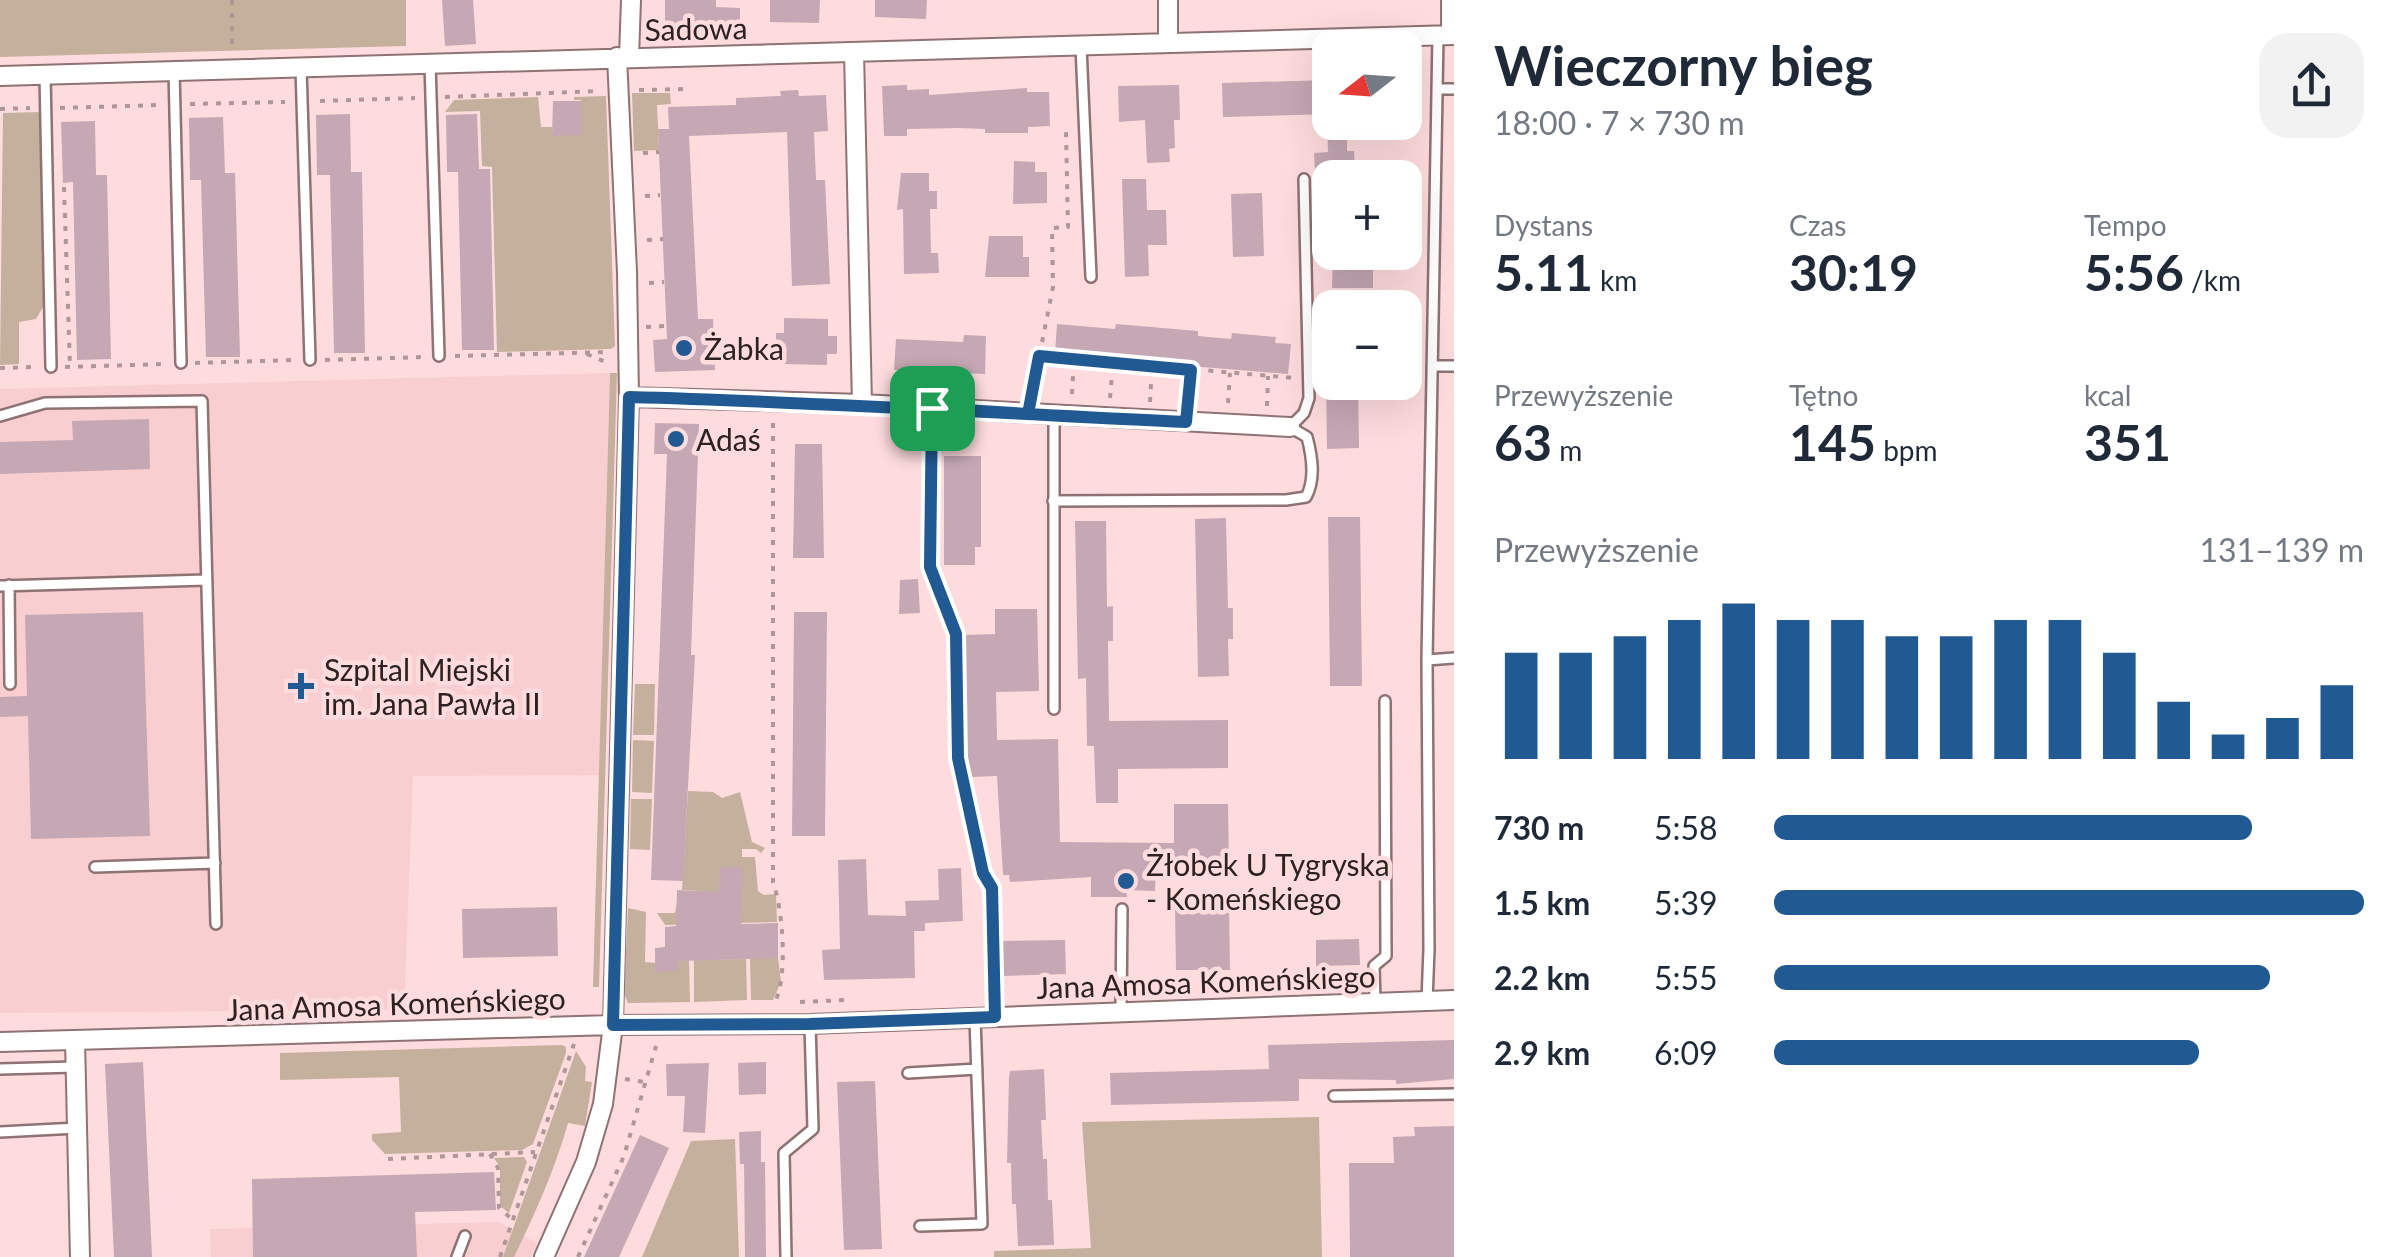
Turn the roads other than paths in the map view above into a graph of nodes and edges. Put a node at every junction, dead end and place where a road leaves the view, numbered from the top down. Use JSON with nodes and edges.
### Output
{"nodes":[{"id":1,"x":631,"y":0,"type":"edge"},
{"id":2,"x":1168,"y":0,"type":"edge"},
{"id":3,"x":1451,"y":0,"type":"edge"},
{"id":4,"x":1448,"y":35,"type":"edge"},
{"id":5,"x":1168,"y":42,"type":"junction"},
{"id":6,"x":1081,"y":46,"type":"junction"},
{"id":7,"x":854,"y":52,"type":"junction"},
{"id":8,"x":623,"y":57,"type":"junction"},
{"id":9,"x":430,"y":64,"type":"junction"},
{"id":10,"x":301,"y":66,"type":"junction"},
{"id":11,"x":174,"y":70,"type":"junction"},
{"id":12,"x":45,"y":75,"type":"junction"},
{"id":13,"x":0,"y":76,"type":"edge"},
{"id":14,"x":1437,"y":89,"type":"junction"},
{"id":15,"x":1454,"y":89,"type":"edge"},
{"id":16,"x":1304,"y":179,"type":"dead end"},
{"id":17,"x":1091,"y":277,"type":"dead end"},
{"id":18,"x":439,"y":356,"type":"road end"},
{"id":19,"x":310,"y":360,"type":"dead end"},
{"id":20,"x":181,"y":363,"type":"dead end"},
{"id":21,"x":1432,"y":366,"type":"junction"},
{"id":22,"x":1454,"y":366,"type":"edge"},
{"id":23,"x":52,"y":367,"type":"dead end"},
{"id":24,"x":629,"y":397,"type":"junction"},
{"id":25,"x":862,"y":404,"type":"junction"},
{"id":26,"x":932,"y":408,"type":"junction"},
{"id":27,"x":0,"y":416,"type":"edge"},
{"id":28,"x":1062,"y":416,"type":"junction"},
{"id":29,"x":1290,"y":426,"type":"junction"},
{"id":30,"x":1053,"y":501,"type":"junction"},
{"id":31,"x":206,"y":580,"type":"junction"},
{"id":32,"x":4,"y":586,"type":"edge"},
{"id":33,"x":1454,"y":658,"type":"edge"},
{"id":34,"x":1427,"y":660,"type":"junction"},
{"id":35,"x":10,"y":684,"type":"dead end"},
{"id":36,"x":1384,"y":701,"type":"dead end"},
{"id":37,"x":1054,"y":709,"type":"dead end"},
{"id":38,"x":215,"y":863,"type":"junction"},
{"id":39,"x":95,"y":866,"type":"dead end"},
{"id":40,"x":1122,"y":909,"type":"dead end"},
{"id":41,"x":216,"y":924,"type":"dead end"},
{"id":42,"x":1454,"y":1000,"type":"edge"},
{"id":43,"x":1426,"y":1001,"type":"junction"},
{"id":44,"x":1374,"y":1002,"type":"junction"},
{"id":45,"x":1122,"y":1011,"type":"junction"},
{"id":46,"x":995,"y":1017,"type":"junction"},
{"id":47,"x":975,"y":1018,"type":"junction"},
{"id":48,"x":810,"y":1024,"type":"junction"},
{"id":49,"x":613,"y":1025,"type":"junction"},
{"id":50,"x":74,"y":1040,"type":"junction"},
{"id":51,"x":0,"y":1042,"type":"edge"},
{"id":52,"x":75,"y":1067,"type":"junction"},
{"id":53,"x":977,"y":1069,"type":"junction"},
{"id":54,"x":0,"y":1070,"type":"edge"},
{"id":55,"x":908,"y":1072,"type":"dead end"},
{"id":56,"x":1454,"y":1094,"type":"edge"},
{"id":57,"x":1334,"y":1096,"type":"dead end"},
{"id":58,"x":77,"y":1128,"type":"junction"},
{"id":59,"x":0,"y":1132,"type":"edge"},
{"id":60,"x":920,"y":1226,"type":"dead end"},
{"id":61,"x":464,"y":1236,"type":"dead end"},
{"id":62,"x":80,"y":1257,"type":"edge"},
{"id":63,"x":456,"y":1257,"type":"edge"},
{"id":64,"x":544,"y":1257,"type":"edge"},
{"id":65,"x":786,"y":1257,"type":"edge"}],
"edges":[{"from":1,"to":8,"type":"street"},
{"from":2,"to":5,"type":"street"},
{"from":3,"to":4,"type":"street"},
{"from":4,"to":5,"type":"street","name":"Sadowa"},
{"from":4,"to":14,"type":"lane"},
{"from":5,"to":6,"type":"street","name":"Sadowa"},
{"from":6,"to":7,"type":"street","name":"Sadowa"},
{"from":6,"to":17,"type":"lane"},
{"from":7,"to":8,"type":"street","name":"Sadowa"},
{"from":7,"to":25,"type":"street"},
{"from":8,"to":9,"type":"street","name":"Sadowa"},
{"from":8,"to":24,"type":"street"},
{"from":9,"to":10,"type":"street","name":"Sadowa"},
{"from":9,"to":18,"type":"lane"},
{"from":10,"to":11,"type":"street","name":"Sadowa"},
{"from":10,"to":19,"type":"lane"},
{"from":11,"to":12,"type":"street","name":"Sadowa"},
{"from":11,"to":20,"type":"lane"},
{"from":12,"to":13,"type":"street","name":"Sadowa"},
{"from":12,"to":23,"type":"lane"},
{"from":14,"to":15,"type":"lane"},
{"from":14,"to":21,"type":"lane"},
{"from":16,"to":29,"type":"lane"},
{"from":21,"to":22,"type":"lane"},
{"from":21,"to":34,"type":"lane"},
{"from":24,"to":25,"type":"street"},
{"from":24,"to":49,"type":"street"},
{"from":25,"to":26,"type":"street"},
{"from":26,"to":28,"type":"street"},
{"from":26,"to":46,"type":"lane"},
{"from":27,"to":31,"type":"lane"},
{"from":28,"to":29,"type":"street"},
{"from":28,"to":30,"type":"lane"},
{"from":29,"to":30,"type":"lane"},
{"from":30,"to":37,"type":"lane"},
{"from":31,"to":32,"type":"lane"},
{"from":31,"to":38,"type":"lane"},
{"from":32,"to":35,"type":"lane"},
{"from":33,"to":34,"type":"lane"},
{"from":34,"to":43,"type":"lane"},
{"from":36,"to":44,"type":"lane"},
{"from":38,"to":39,"type":"lane"},
{"from":38,"to":41,"type":"lane"},
{"from":40,"to":45,"type":"lane"},
{"from":42,"to":43,"type":"street","name":"Jana Amosa Komeńskiego"},
{"from":43,"to":44,"type":"street","name":"Jana Amosa Komeńskiego"},
{"from":44,"to":45,"type":"street","name":"Jana Amosa Komeńskiego"},
{"from":45,"to":46,"type":"street","name":"Jana Amosa Komeńskiego"},
{"from":46,"to":47,"type":"street","name":"Jana Amosa Komeńskiego"},
{"from":47,"to":48,"type":"street","name":"Jana Amosa Komeńskiego"},
{"from":47,"to":53,"type":"lane"},
{"from":48,"to":49,"type":"street","name":"Jana Amosa Komeńskiego"},
{"from":48,"to":65,"type":"lane"},
{"from":49,"to":50,"type":"street","name":"Jana Amosa Komeńskiego"},
{"from":49,"to":64,"type":"street"},
{"from":50,"to":51,"type":"street","name":"Jana Amosa Komeńskiego"},
{"from":50,"to":52,"type":"street"},
{"from":52,"to":54,"type":"lane"},
{"from":52,"to":58,"type":"street"},
{"from":53,"to":55,"type":"lane"},
{"from":53,"to":60,"type":"lane"},
{"from":56,"to":57,"type":"lane"},
{"from":58,"to":59,"type":"lane"},
{"from":58,"to":62,"type":"street"},
{"from":61,"to":63,"type":"lane"}]}
